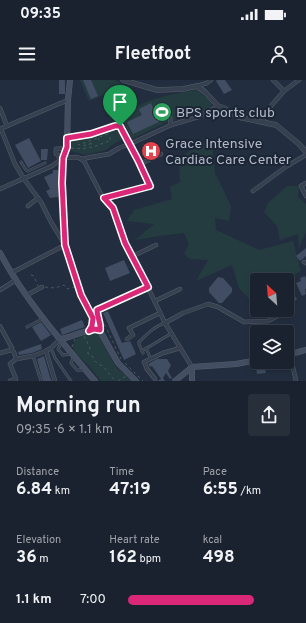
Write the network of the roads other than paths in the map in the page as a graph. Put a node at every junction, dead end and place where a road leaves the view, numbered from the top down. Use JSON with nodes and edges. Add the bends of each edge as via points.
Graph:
{"nodes":[{"id":1,"x":70,"y":80,"type":"edge"},
{"id":2,"x":123,"y":80,"type":"edge"},
{"id":3,"x":205,"y":80,"type":"edge"},
{"id":4,"x":212,"y":80,"type":"edge"},
{"id":5,"x":274,"y":80,"type":"edge"},
{"id":6,"x":299,"y":80,"type":"edge"},
{"id":7,"x":140,"y":83,"type":"edge"},
{"id":8,"x":197,"y":86,"type":"junction"},
{"id":9,"x":284,"y":91,"type":"junction"},
{"id":10,"x":68,"y":100,"type":"junction"},
{"id":11,"x":218,"y":106,"type":"junction"},
{"id":12,"x":0,"y":108,"type":"edge"},
{"id":13,"x":170,"y":118,"type":"dead end"},
{"id":14,"x":262,"y":122,"type":"junction"},
{"id":15,"x":171,"y":125,"type":"junction"},
{"id":16,"x":7,"y":126,"type":"junction"},
{"id":17,"x":1,"y":129,"type":"edge"},
{"id":18,"x":67,"y":138,"type":"junction"},
{"id":19,"x":130,"y":144,"type":"junction"},
{"id":20,"x":69,"y":148,"type":"junction"},
{"id":21,"x":162,"y":154,"type":"dead end"},
{"id":22,"x":306,"y":154,"type":"edge"},
{"id":23,"x":61,"y":159,"type":"junction"},
{"id":24,"x":81,"y":159,"type":"junction"},
{"id":25,"x":22,"y":162,"type":"dead end"},
{"id":26,"x":45,"y":163,"type":"dead end"},
{"id":27,"x":42,"y":164,"type":"junction"},
{"id":28,"x":140,"y":164,"type":"junction"},
{"id":29,"x":35,"y":168,"type":"junction"},
{"id":30,"x":45,"y":169,"type":"junction"},
{"id":31,"x":30,"y":170,"type":"junction"},
{"id":32,"x":37,"y":172,"type":"junction"},
{"id":33,"x":32,"y":175,"type":"junction"},
{"id":34,"x":24,"y":179,"type":"junction"},
{"id":35,"x":306,"y":183,"type":"edge"},
{"id":36,"x":0,"y":190,"type":"edge"},
{"id":37,"x":253,"y":191,"type":"dead end"},
{"id":38,"x":306,"y":196,"type":"edge"},
{"id":39,"x":38,"y":198,"type":"junction"},
{"id":40,"x":104,"y":198,"type":"junction"},
{"id":41,"x":28,"y":206,"type":"dead end"},
{"id":42,"x":65,"y":245,"type":"junction"},
{"id":43,"x":156,"y":245,"type":"dead end"},
{"id":44,"x":0,"y":253,"type":"edge"},
{"id":45,"x":132,"y":256,"type":"junction"},
{"id":46,"x":11,"y":273,"type":"junction"},
{"id":47,"x":16,"y":280,"type":"junction"},
{"id":48,"x":148,"y":287,"type":"junction"},
{"id":49,"x":40,"y":288,"type":"road end"},
{"id":50,"x":180,"y":289,"type":"dead end"},
{"id":51,"x":0,"y":290,"type":"edge"},
{"id":52,"x":27,"y":295,"type":"junction"},
{"id":53,"x":155,"y":301,"type":"junction"},
{"id":54,"x":160,"y":313,"type":"junction"},
{"id":55,"x":276,"y":317,"type":"edge"},
{"id":56,"x":44,"y":318,"type":"junction"},
{"id":57,"x":93,"y":318,"type":"junction"},
{"id":58,"x":165,"y":323,"type":"junction"},
{"id":59,"x":0,"y":326,"type":"edge"},
{"id":60,"x":27,"y":327,"type":"dead end"},
{"id":61,"x":100,"y":330,"type":"junction"},
{"id":62,"x":89,"y":331,"type":"junction"},
{"id":63,"x":172,"y":333,"type":"junction"},
{"id":64,"x":78,"y":335,"type":"junction"},
{"id":65,"x":127,"y":338,"type":"dead end"},
{"id":66,"x":61,"y":341,"type":"junction"},
{"id":67,"x":51,"y":348,"type":"junction"},
{"id":68,"x":146,"y":348,"type":"junction"},
{"id":69,"x":180,"y":348,"type":"junction"},
{"id":70,"x":11,"y":350,"type":"junction"},
{"id":71,"x":306,"y":350,"type":"edge"},
{"id":72,"x":46,"y":351,"type":"junction"},
{"id":73,"x":72,"y":352,"type":"junction"},
{"id":74,"x":0,"y":353,"type":"edge"},
{"id":75,"x":294,"y":353,"type":"edge"},
{"id":76,"x":33,"y":356,"type":"junction"},
{"id":77,"x":150,"y":357,"type":"dead end"},
{"id":78,"x":16,"y":360,"type":"junction"},
{"id":79,"x":250,"y":361,"type":"edge"},
{"id":80,"x":192,"y":367,"type":"junction"},
{"id":81,"x":293,"y":369,"type":"edge"},
{"id":82,"x":155,"y":379,"type":"dead end"},
{"id":83,"x":42,"y":380,"type":"edge"},
{"id":84,"x":93,"y":380,"type":"edge"},
{"id":85,"x":10,"y":381,"type":"edge"},
{"id":86,"x":55,"y":381,"type":"edge"},
{"id":87,"x":71,"y":381,"type":"edge"},
{"id":88,"x":136,"y":381,"type":"edge"},
{"id":89,"x":175,"y":381,"type":"edge"},
{"id":90,"x":192,"y":381,"type":"edge"},
{"id":91,"x":296,"y":381,"type":"edge"}],
"edges":[{"from":1,"to":10,"type":"main road"},
{"from":2,"to":7,"type":"street"},
{"from":3,"to":8,"type":"street"},
{"from":4,"to":8,"type":"street"},
{"from":5,"to":9,"type":"street"},
{"from":6,"to":9,"type":"street"},
{"from":7,"to":8,"type":"street","via":[[157,90]]},
{"from":8,"to":11,"type":"street"},
{"from":9,"to":14,"type":"street"},
{"from":10,"to":16,"type":"street"},
{"from":10,"to":18,"type":"main road"},
{"from":11,"to":14,"type":"street","via":[[238,117]]},
{"from":11,"to":15,"type":"street","via":[[198,117]]},
{"from":12,"to":16,"type":"street"},
{"from":13,"to":15,"type":"street"},
{"from":14,"to":22,"type":"street","via":[[276,126],[299,144]]},
{"from":15,"to":19,"type":"street"},
{"from":16,"to":17,"type":"street"},
{"from":17,"to":34,"type":"street"},
{"from":18,"to":19,"type":"street","via":[[120,126]]},
{"from":18,"to":20,"type":"main road"},
{"from":19,"to":24,"type":"street","via":[[110,154]]},
{"from":19,"to":28,"type":"street"},
{"from":20,"to":23,"type":"main road"},
{"from":20,"to":23,"type":"street","via":[[56,149],[56,154]]},
{"from":21,"to":28,"type":"street"},
{"from":22,"to":37,"type":"street"},
{"from":23,"to":24,"type":"street"},
{"from":23,"to":30,"type":"street"},
{"from":23,"to":42,"type":"main road"},
{"from":24,"to":40,"type":"street"},
{"from":25,"to":31,"type":"lane","via":[[26,170]]},
{"from":26,"to":27,"type":"lane"},
{"from":27,"to":29,"type":"lane"},
{"from":27,"to":30,"type":"lane"},
{"from":28,"to":40,"type":"street","via":[[150,186]]},
{"from":29,"to":31,"type":"lane"},
{"from":29,"to":32,"type":"lane"},
{"from":30,"to":32,"type":"street"},
{"from":31,"to":33,"type":"lane"},
{"from":32,"to":33,"type":"street"},
{"from":33,"to":34,"type":"street"},
{"from":34,"to":36,"type":"street"},
{"from":34,"to":39,"type":"street"},
{"from":35,"to":38,"type":"street","via":[[302,186]]},
{"from":39,"to":41,"type":"street"},
{"from":39,"to":42,"type":"street"},
{"from":40,"to":45,"type":"street","via":[[113,208]]},
{"from":42,"to":46,"type":"street"},
{"from":42,"to":57,"type":"main road","via":[[81,295]]},
{"from":43,"to":45,"type":"street"},
{"from":44,"to":46,"type":"main road"},
{"from":45,"to":48,"type":"street"},
{"from":46,"to":47,"type":"main road"},
{"from":47,"to":51,"type":"street"},
{"from":47,"to":52,"type":"main road"},
{"from":48,"to":53,"type":"street"},
{"from":48,"to":61,"type":"street","via":[[97,310]]},
{"from":49,"to":52,"type":"street"},
{"from":50,"to":53,"type":"street"},
{"from":52,"to":56,"type":"main road"},
{"from":53,"to":54,"type":"street"},
{"from":54,"to":58,"type":"street"},
{"from":54,"to":65,"type":"street","via":[[129,328],[133,335]]},
{"from":55,"to":58,"type":"street","via":[[268,321],[244,322],[208,304]]},
{"from":56,"to":60,"type":"lane"},
{"from":56,"to":66,"type":"main road"},
{"from":57,"to":61,"type":"main road"},
{"from":57,"to":62,"type":"main road"},
{"from":58,"to":63,"type":"street"},
{"from":58,"to":68,"type":"lane","via":[[140,341],[142,352]]},
{"from":59,"to":70,"type":"street"},
{"from":61,"to":62,"type":"main road"},
{"from":61,"to":88,"type":"main road","via":[[118,363]]},
{"from":62,"to":64,"type":"main road"},
{"from":63,"to":68,"type":"lane"},
{"from":63,"to":69,"type":"street"},
{"from":64,"to":66,"type":"main road"},
{"from":64,"to":73,"type":"main road","via":[[69,345]]},
{"from":66,"to":67,"type":"street"},
{"from":66,"to":73,"type":"main road"},
{"from":66,"to":73,"type":"lane","via":[[58,349],[63,355]]},
{"from":67,"to":72,"type":"street"},
{"from":67,"to":87,"type":"lane"},
{"from":68,"to":77,"type":"lane"},
{"from":69,"to":80,"type":"street"},
{"from":69,"to":82,"type":"street","via":[[144,362]]},
{"from":70,"to":74,"type":"street"},
{"from":70,"to":78,"type":"street"},
{"from":71,"to":75,"type":"main road"},
{"from":72,"to":76,"type":"street"},
{"from":72,"to":86,"type":"street"},
{"from":73,"to":84,"type":"main road"},
{"from":76,"to":78,"type":"street"},
{"from":76,"to":83,"type":"lane"},
{"from":78,"to":85,"type":"street","via":[[10,364],[16,379]]},
{"from":79,"to":80,"type":"main road"},
{"from":80,"to":89,"type":"main road"},
{"from":80,"to":90,"type":"main road"},
{"from":81,"to":91,"type":"street"}]}
